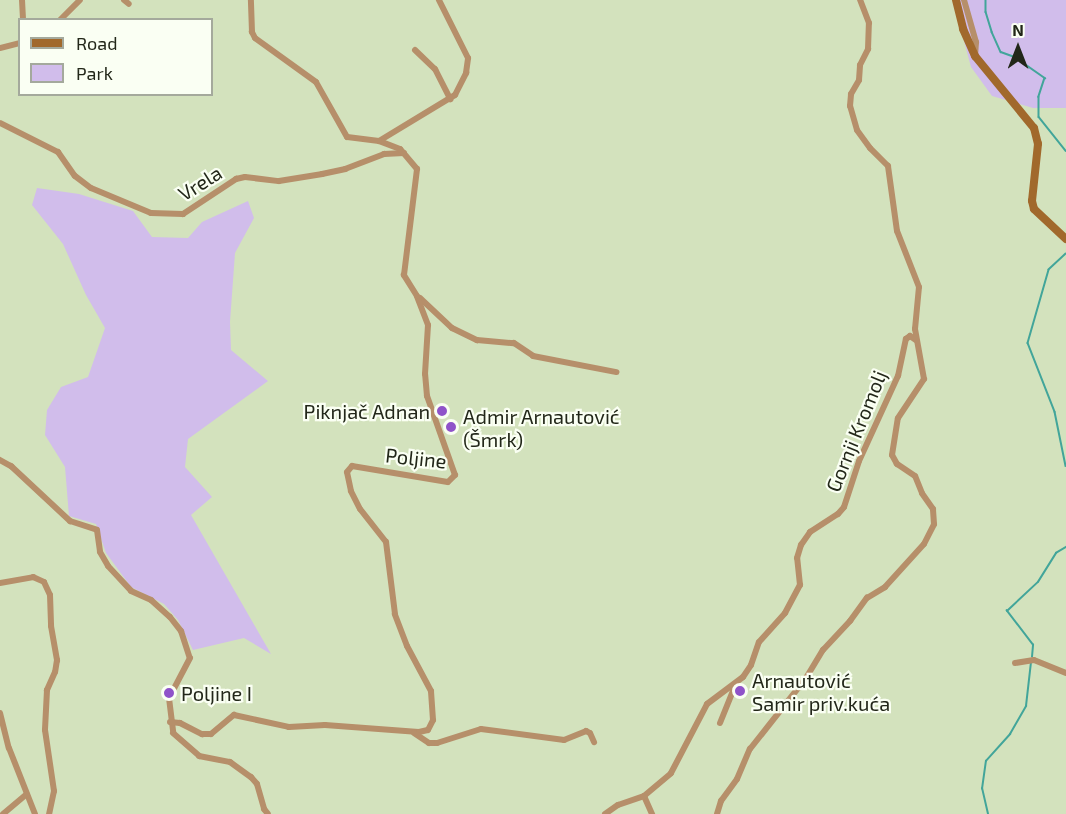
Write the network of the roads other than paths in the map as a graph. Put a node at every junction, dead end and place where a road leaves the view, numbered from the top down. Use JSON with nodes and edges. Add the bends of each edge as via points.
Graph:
{"nodes":[{"id":1,"x":22,"y":0,"type":"edge"},
{"id":2,"x":80,"y":0,"type":"edge"},
{"id":3,"x":251,"y":0,"type":"edge"},
{"id":4,"x":439,"y":0,"type":"edge"},
{"id":5,"x":860,"y":0,"type":"edge"},
{"id":6,"x":956,"y":0,"type":"edge"},
{"id":7,"x":964,"y":0,"type":"edge"},
{"id":8,"x":23,"y":18,"type":"edge"},
{"id":9,"x":62,"y":18,"type":"edge"},
{"id":10,"x":18,"y":44,"type":"edge"},
{"id":11,"x":0,"y":48,"type":"edge"},
{"id":12,"x":415,"y":50,"type":"dead end"},
{"id":13,"x":975,"y":56,"type":"junction"},
{"id":14,"x":450,"y":99,"type":"junction"},
{"id":15,"x":0,"y":123,"type":"edge"},
{"id":16,"x":379,"y":141,"type":"junction"},
{"id":17,"x":405,"y":153,"type":"junction"},
{"id":18,"x":1066,"y":238,"type":"edge"},
{"id":19,"x":417,"y":296,"type":"junction"},
{"id":20,"x":916,"y":340,"type":"junction"},
{"id":21,"x":616,"y":372,"type":"dead end"},
{"id":22,"x":0,"y":460,"type":"edge"},
{"id":23,"x":0,"y":583,"type":"edge"},
{"id":24,"x":1015,"y":663,"type":"dead end"},
{"id":25,"x":1066,"y":673,"type":"edge"},
{"id":26,"x":736,"y":682,"type":"junction"},
{"id":27,"x":0,"y":713,"type":"edge"},
{"id":28,"x":170,"y":722,"type":"junction"},
{"id":29,"x":720,"y":723,"type":"dead end"},
{"id":30,"x":414,"y":732,"type":"junction"},
{"id":31,"x":594,"y":742,"type":"dead end"},
{"id":32,"x":27,"y":794,"type":"junction"},
{"id":33,"x":644,"y":796,"type":"junction"},
{"id":34,"x":3,"y":814,"type":"edge"},
{"id":35,"x":35,"y":814,"type":"edge"},
{"id":36,"x":49,"y":814,"type":"edge"},
{"id":37,"x":268,"y":814,"type":"edge"},
{"id":38,"x":605,"y":814,"type":"edge"},
{"id":39,"x":652,"y":814,"type":"edge"},
{"id":40,"x":717,"y":814,"type":"edge"}],
"edges":[{"from":1,"to":8,"type":"street"},
{"from":2,"to":9,"type":"street"},
{"from":3,"to":16,"type":"street","via":[[255,38],[316,82],[347,136]]},
{"from":4,"to":14,"type":"street","via":[[468,57],[466,73]]},
{"from":5,"to":20,"type":"street","via":[[869,23],[868,49],[850,106],[857,130],[888,166],[897,231],[919,287]]},
{"from":6,"to":13,"type":"street"},
{"from":7,"to":13,"type":"street","via":[[976,42]]},
{"from":10,"to":11,"type":"street"},
{"from":12,"to":14,"type":"street","via":[[435,69]]},
{"from":13,"to":18,"type":"street","via":[[1034,128],[1038,144],[1032,201],[1037,213]]},
{"from":14,"to":16,"type":"street"},
{"from":15,"to":17,"type":"street","name":"Vrela","via":[[58,153],[75,176],[91,188],[151,213],[183,214],[236,179],[279,181],[345,169],[384,154]]},
{"from":16,"to":17,"type":"street"},
{"from":17,"to":19,"type":"street","name":"Poljine","via":[[418,176],[403,267]]},
{"from":19,"to":21,"type":"street","via":[[452,328],[477,340],[514,344],[533,356]]},
{"from":19,"to":30,"type":"street","name":"Poljine","via":[[428,325],[427,396],[455,475],[448,482],[352,466],[346,472],[360,509],[386,542],[395,614],[431,691],[433,720],[428,730]]},
{"from":20,"to":26,"type":"street","name":"Gornji Kromolj","via":[[910,336],[906,339],[898,376],[859,461],[844,507],[806,537],[797,552],[801,580],[793,600],[759,642],[751,665]]},
{"from":20,"to":40,"type":"street","via":[[924,379],[898,418],[892,455],[897,464],[915,476],[933,509],[934,524],[924,544],[885,587],[867,598],[823,650],[750,749]]},
{"from":22,"to":28,"type":"street","via":[[70,521],[97,530],[100,552],[108,566],[131,591],[157,605],[181,631],[190,658],[172,689],[168,705]]},
{"from":23,"to":36,"type":"street","via":[[33,577],[44,582],[50,595],[57,660],[47,690],[45,730],[54,791]]},
{"from":24,"to":25,"type":"street","via":[[1031,660]]},
{"from":26,"to":29,"type":"street"},
{"from":26,"to":33,"type":"street","name":"Gornji Kromolj","via":[[707,704],[671,773]]},
{"from":27,"to":32,"type":"street"},
{"from":28,"to":30,"type":"street","via":[[202,734],[211,734],[234,715],[289,727],[325,725]]},
{"from":28,"to":37,"type":"street","via":[[173,733],[199,756],[230,762],[251,777]]},
{"from":30,"to":31,"type":"street","via":[[429,743],[437,743],[481,729],[564,740],[586,731]]},
{"from":32,"to":34,"type":"street"},
{"from":32,"to":35,"type":"street"},
{"from":33,"to":38,"type":"street","name":"Gornji Kromolj"},
{"from":33,"to":39,"type":"street"}]}
